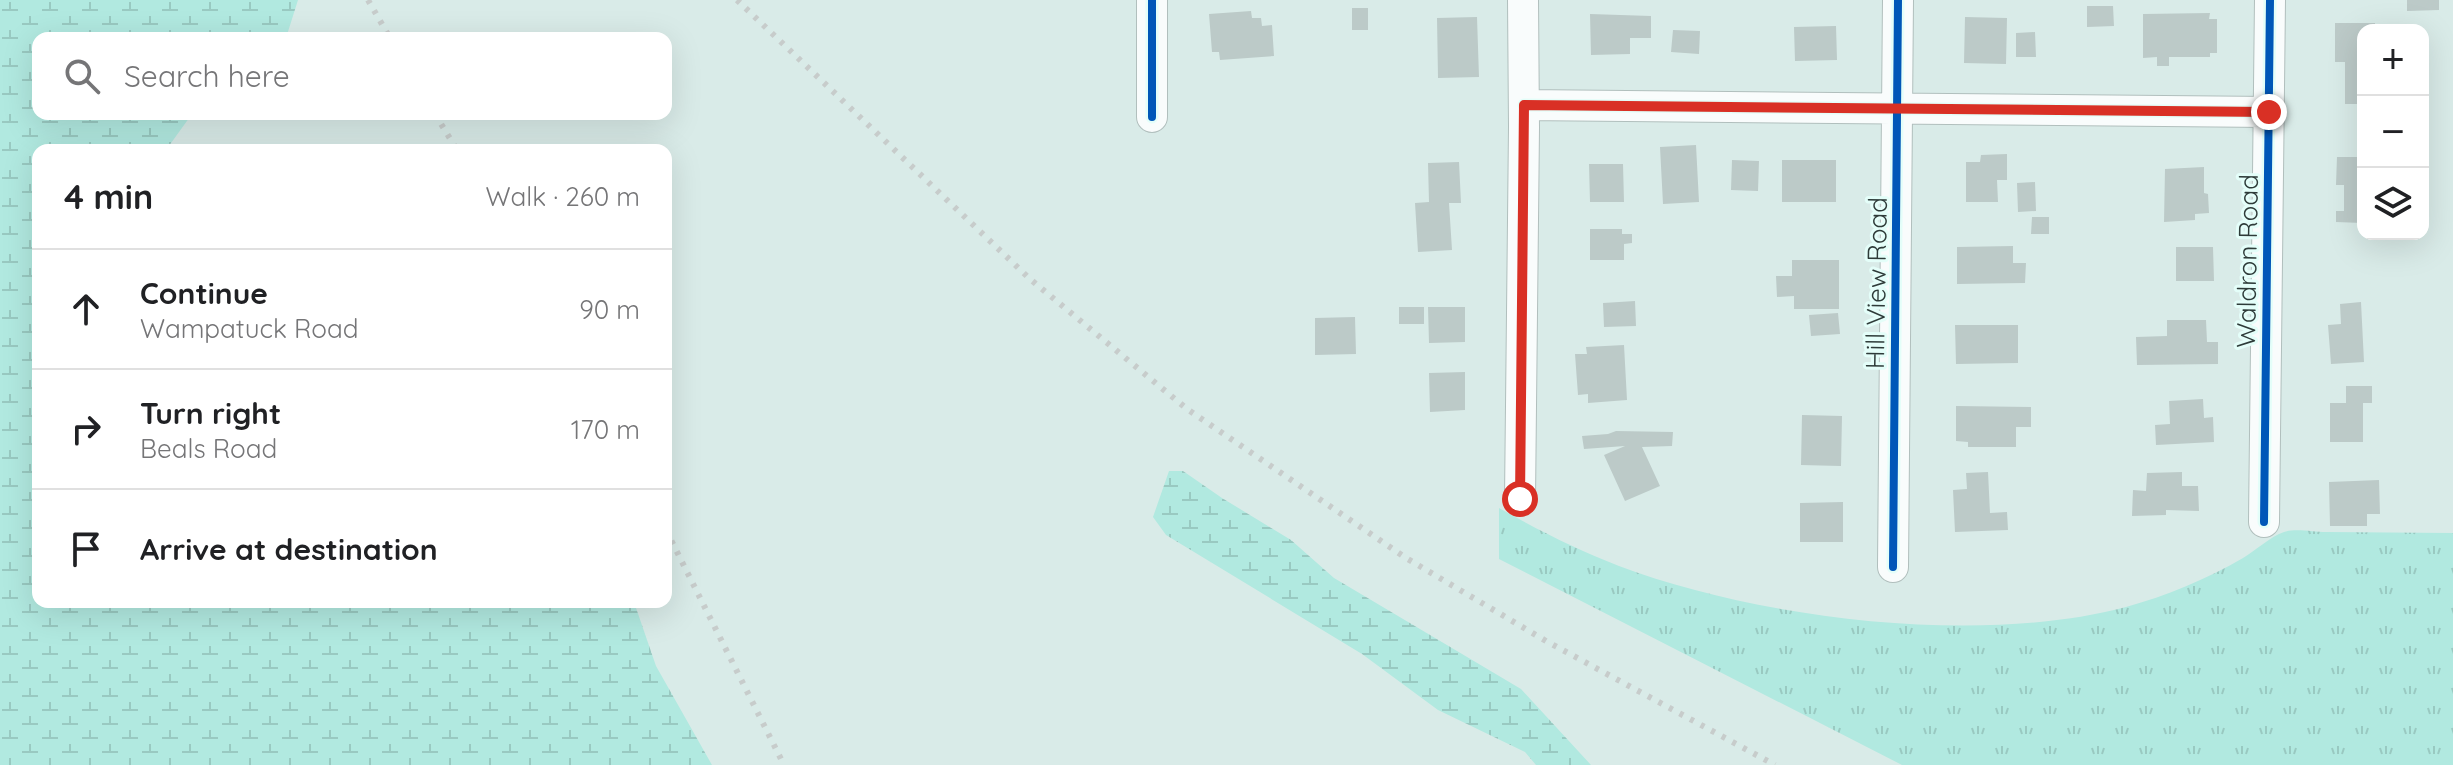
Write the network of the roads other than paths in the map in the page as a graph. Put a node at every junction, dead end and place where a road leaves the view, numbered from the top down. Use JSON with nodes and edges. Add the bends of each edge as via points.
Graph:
{"nodes":[{"id":1,"x":1152,"y":0,"type":"edge"},
{"id":2,"x":1523,"y":0,"type":"edge"},
{"id":3,"x":1898,"y":0,"type":"edge"},
{"id":4,"x":2270,"y":0,"type":"edge"},
{"id":5,"x":1524,"y":105,"type":"junction"},
{"id":6,"x":1898,"y":109,"type":"junction"},
{"id":7,"x":2269,"y":112,"type":"junction"},
{"id":8,"x":1152,"y":117,"type":"dead end"},
{"id":9,"x":1520,"y":499,"type":"dead end"},
{"id":10,"x":2264,"y":522,"type":"dead end"},
{"id":11,"x":1893,"y":567,"type":"dead end"}],
"edges":[{"from":1,"to":8,"type":"street"},
{"from":2,"to":5,"type":"street"},
{"from":3,"to":6,"type":"street","name":"Hill View Road"},
{"from":4,"to":7,"type":"street","name":"Waldron Road"},
{"from":5,"to":6,"type":"street"},
{"from":5,"to":9,"type":"street"},
{"from":6,"to":7,"type":"street"},
{"from":6,"to":11,"type":"street","name":"Hill View Road"},
{"from":7,"to":10,"type":"street","name":"Waldron Road"}]}
